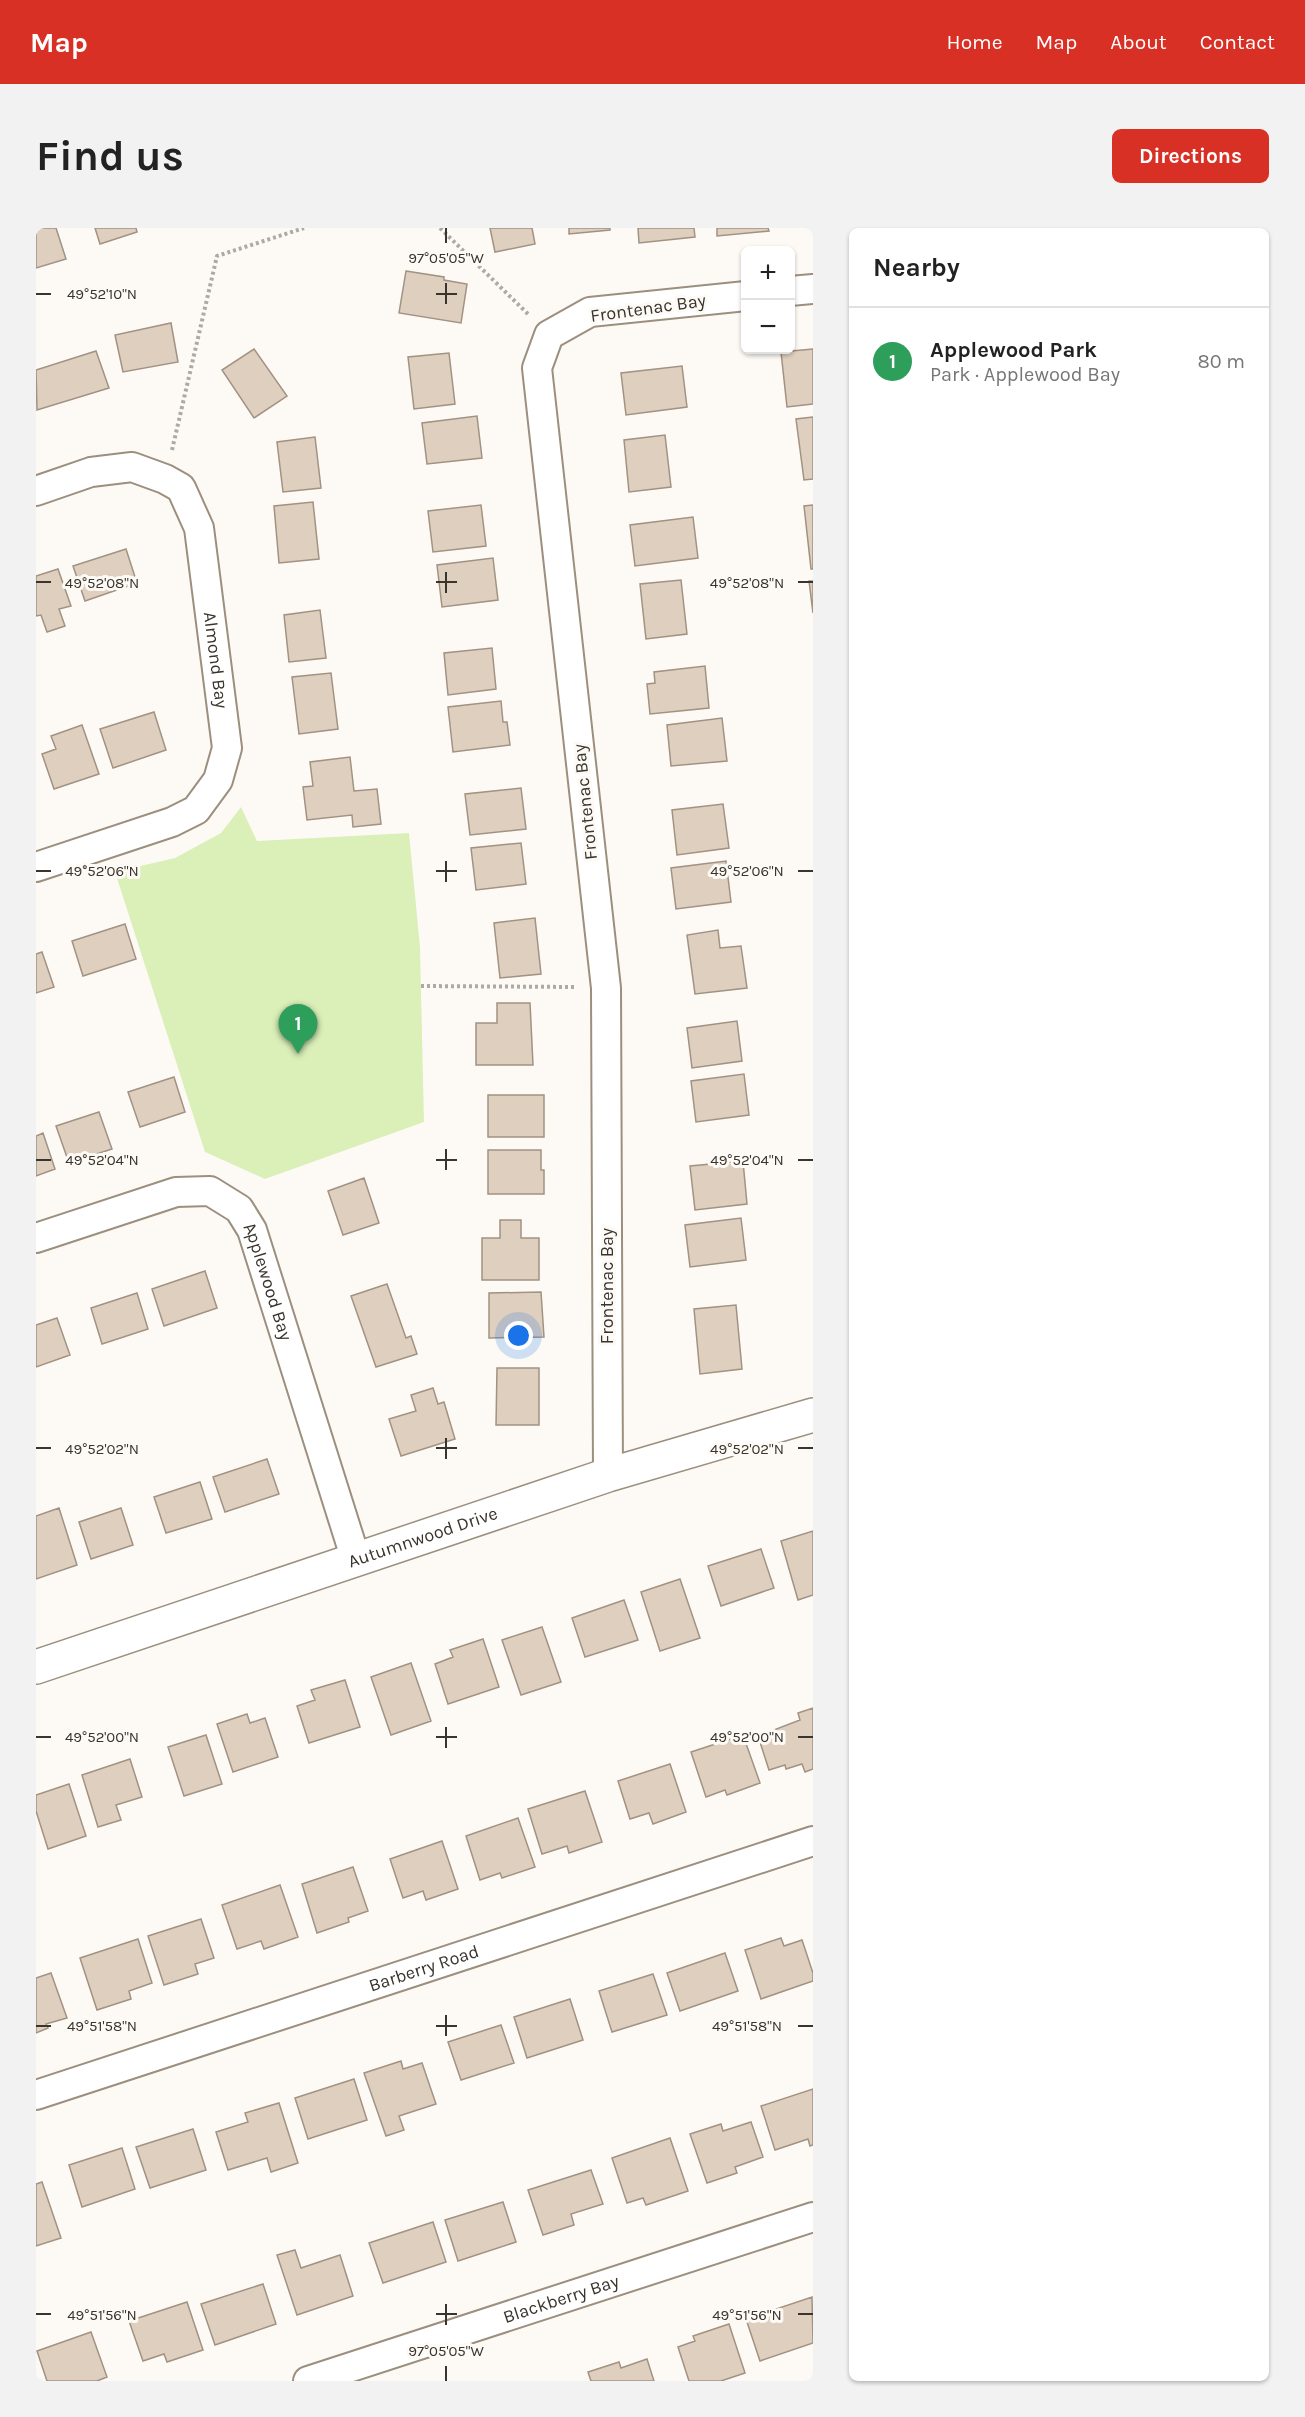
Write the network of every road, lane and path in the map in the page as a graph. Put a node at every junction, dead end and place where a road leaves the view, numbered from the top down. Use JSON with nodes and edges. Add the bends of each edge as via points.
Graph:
{"nodes":[{"id":1,"x":304,"y":228,"type":"edge"},
{"id":2,"x":440,"y":228,"type":"edge"},
{"id":3,"x":813,"y":289,"type":"edge"},
{"id":4,"x":795,"y":291,"type":"edge"},
{"id":5,"x":741,"y":297,"type":"edge"},
{"id":6,"x":549,"y":334,"type":"junction"},
{"id":7,"x":165,"y":479,"type":"junction"},
{"id":8,"x":36,"y":490,"type":"edge"},
{"id":9,"x":36,"y":867,"type":"edge"},
{"id":10,"x":421,"y":986,"type":"dead end"},
{"id":11,"x":606,"y":988,"type":"junction"},
{"id":12,"x":36,"y":1238,"type":"edge"},
{"id":13,"x":813,"y":1415,"type":"edge"},
{"id":14,"x":608,"y":1476,"type":"junction"},
{"id":15,"x":356,"y":1560,"type":"junction"},
{"id":16,"x":36,"y":1667,"type":"edge"},
{"id":17,"x":813,"y":1841,"type":"edge"},
{"id":18,"x":36,"y":2095,"type":"edge"},
{"id":19,"x":813,"y":2217,"type":"edge"},
{"id":20,"x":308,"y":2381,"type":"edge"}],
"edges":[{"from":1,"to":7,"type":"path","via":[[217,256]]},
{"from":2,"to":6,"type":"path"},
{"from":3,"to":4,"type":"street"},
{"from":5,"to":6,"type":"street","name":"Frontenac Bay","via":[[590,312]]},
{"from":6,"to":11,"type":"street","name":"Frontenac Bay","via":[[537,368]]},
{"from":7,"to":8,"type":"street","name":"Almond Bay","via":[[132,467],[91,472]]},
{"from":7,"to":9,"type":"street","name":"Almond Bay","via":[[181,488],[199,528],[227,748],[218,780],[196,810],[180,818]]},
{"from":10,"to":11,"type":"path"},
{"from":11,"to":14,"type":"street","name":"Frontenac Bay"},
{"from":12,"to":15,"type":"street","name":"Applewood Bay","via":[[176,1192],[210,1191],[239,1209],[252,1230]]},
{"from":13,"to":14,"type":"street","name":"Autumnwood Drive"},
{"from":14,"to":15,"type":"street","name":"Autumnwood Drive"},
{"from":15,"to":16,"type":"street","name":"Autumnwood Drive"},
{"from":17,"to":18,"type":"street","name":"Barberry Road"},
{"from":19,"to":20,"type":"street","name":"Blackberry Bay"}]}
